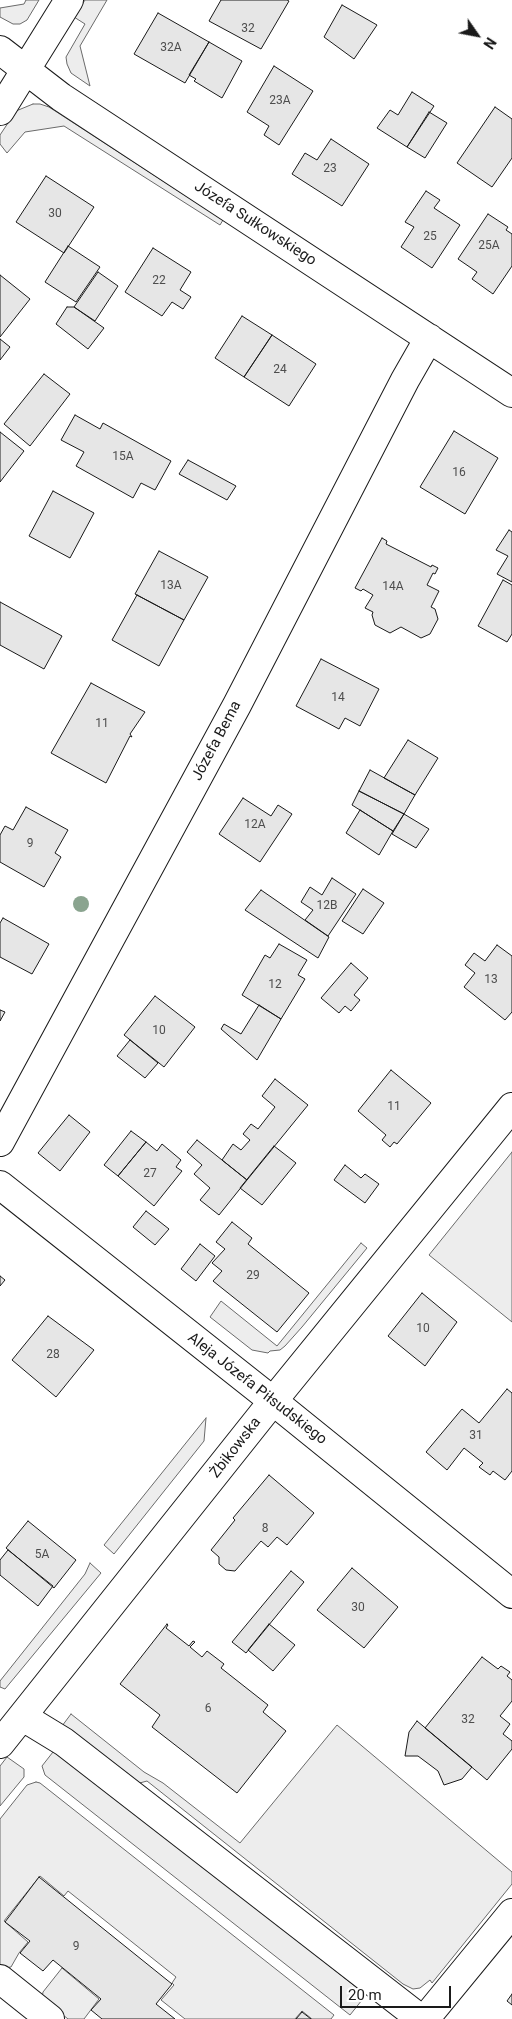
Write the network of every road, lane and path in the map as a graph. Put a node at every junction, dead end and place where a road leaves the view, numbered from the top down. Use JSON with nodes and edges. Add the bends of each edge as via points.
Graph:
{"nodes":[{"id":1,"x":70,"y":0,"type":"edge"},
{"id":2,"x":0,"y":50,"type":"edge"},
{"id":3,"x":27,"y":70,"type":"junction"},
{"id":4,"x":0,"y":110,"type":"edge"},
{"id":5,"x":429,"y":338,"type":"junction"},
{"id":6,"x":512,"y":393,"type":"edge"},
{"id":7,"x":512,"y":1107,"type":"edge"},
{"id":8,"x":0,"y":1142,"type":"edge"},
{"id":9,"x":0,"y":1185,"type":"edge"},
{"id":10,"x":273,"y":1401,"type":"junction"},
{"id":11,"x":512,"y":1594,"type":"edge"},
{"id":12,"x":23,"y":1717,"type":"junction"},
{"id":13,"x":0,"y":1744,"type":"edge"},
{"id":14,"x":512,"y":1913,"type":"edge"},
{"id":15,"x":0,"y":1979,"type":"edge"},
{"id":16,"x":50,"y":2019,"type":"edge"},
{"id":17,"x":421,"y":2019,"type":"edge"},
{"id":18,"x":425,"y":2019,"type":"edge"}],
"edges":[{"from":1,"to":3,"type":"street"},
{"from":2,"to":3,"type":"street","name":"Józefa Sułkowskiego"},
{"from":3,"to":4,"type":"street"},
{"from":3,"to":5,"type":"street","name":"Józefa Sułkowskiego","via":[[61,97]]},
{"from":5,"to":6,"type":"street","name":"Józefa Sułkowskiego"},
{"from":5,"to":8,"type":"street","name":"Józefa Bema","via":[[404,380],[237,705]]},
{"from":7,"to":10,"type":"street","name":"Żbikowska"},
{"from":9,"to":10,"type":"street","name":"Aleja Józefa Piłsudskiego"},
{"from":10,"to":11,"type":"street","name":"Aleja Józefa Piłsudskiego"},
{"from":10,"to":12,"type":"street","name":"Żbikowska"},
{"from":12,"to":13,"type":"street","name":"Żbikowska"},
{"from":12,"to":17,"type":"street","via":[[64,1742]]},
{"from":14,"to":18,"type":"street"},
{"from":15,"to":16,"type":"street"}]}
